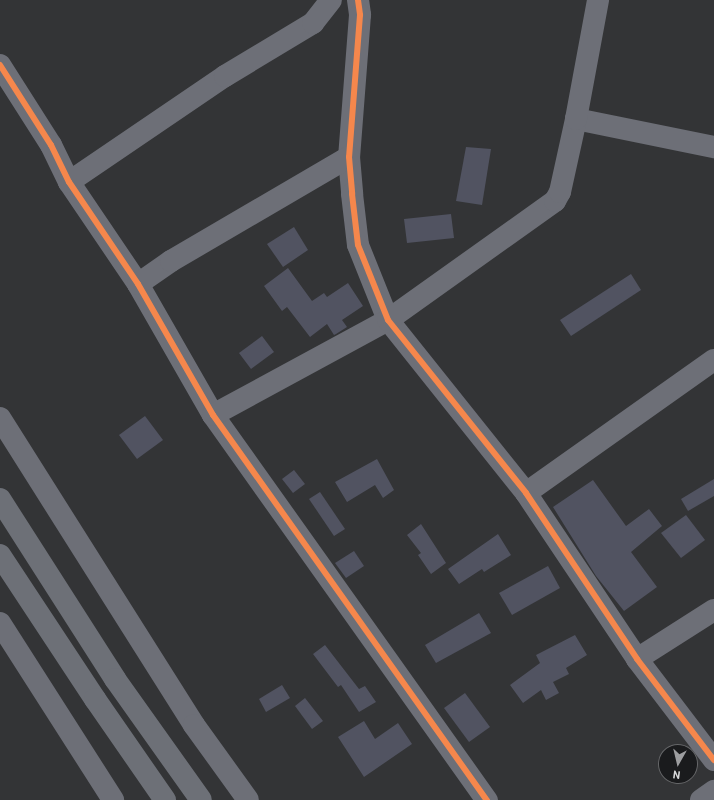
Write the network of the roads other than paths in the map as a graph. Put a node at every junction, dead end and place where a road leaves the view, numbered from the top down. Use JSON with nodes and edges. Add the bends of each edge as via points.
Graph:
{"nodes":[{"id":1,"x":331,"y":0,"type":"edge"},
{"id":2,"x":358,"y":0,"type":"edge"},
{"id":3,"x":598,"y":0,"type":"edge"},
{"id":4,"x":0,"y":65,"type":"edge"},
{"id":5,"x":576,"y":119,"type":"junction"},
{"id":6,"x":714,"y":147,"type":"edge"},
{"id":7,"x":349,"y":157,"type":"junction"},
{"id":8,"x":69,"y":182,"type":"junction"},
{"id":9,"x":138,"y":284,"type":"junction"},
{"id":10,"x":388,"y":320,"type":"junction"},
{"id":11,"x":714,"y":360,"type":"edge"},
{"id":12,"x":213,"y":415,"type":"junction"},
{"id":13,"x":0,"y":418,"type":"edge"},
{"id":14,"x":526,"y":493,"type":"junction"},
{"id":15,"x":0,"y":499,"type":"edge"},
{"id":16,"x":0,"y":555,"type":"edge"},
{"id":17,"x":714,"y":610,"type":"edge"},
{"id":18,"x":0,"y":623,"type":"edge"},
{"id":19,"x":637,"y":659,"type":"junction"},
{"id":20,"x":714,"y":760,"type":"edge"},
{"id":21,"x":714,"y":791,"type":"edge"},
{"id":22,"x":113,"y":800,"type":"edge"},
{"id":23,"x":165,"y":800,"type":"edge"},
{"id":24,"x":201,"y":800,"type":"edge"},
{"id":25,"x":248,"y":800,"type":"edge"},
{"id":26,"x":487,"y":800,"type":"edge"},
{"id":27,"x":701,"y":800,"type":"edge"}],
"edges":[{"from":1,"to":8,"type":"street","via":[[313,23],[226,76]]},
{"from":2,"to":7,"type":"street","via":[[360,15]]},
{"from":3,"to":5,"type":"street"},
{"from":4,"to":8,"type":"street","via":[[51,145]]},
{"from":5,"to":6,"type":"street"},
{"from":5,"to":10,"type":"street","via":[[560,192],[555,201]]},
{"from":7,"to":9,"type":"street","via":[[171,261]]},
{"from":7,"to":10,"type":"street","via":[[358,245]]},
{"from":8,"to":9,"type":"street"},
{"from":9,"to":12,"type":"street"},
{"from":10,"to":12,"type":"street"},
{"from":10,"to":14,"type":"street"},
{"from":11,"to":14,"type":"street"},
{"from":12,"to":26,"type":"street"},
{"from":13,"to":25,"type":"street","via":[[194,725]]},
{"from":14,"to":19,"type":"street"},
{"from":15,"to":24,"type":"main road","via":[[115,679]]},
{"from":16,"to":23,"type":"main road"},
{"from":17,"to":19,"type":"street"},
{"from":18,"to":22,"type":"street"},
{"from":19,"to":20,"type":"street"},
{"from":21,"to":27,"type":"street"}]}
